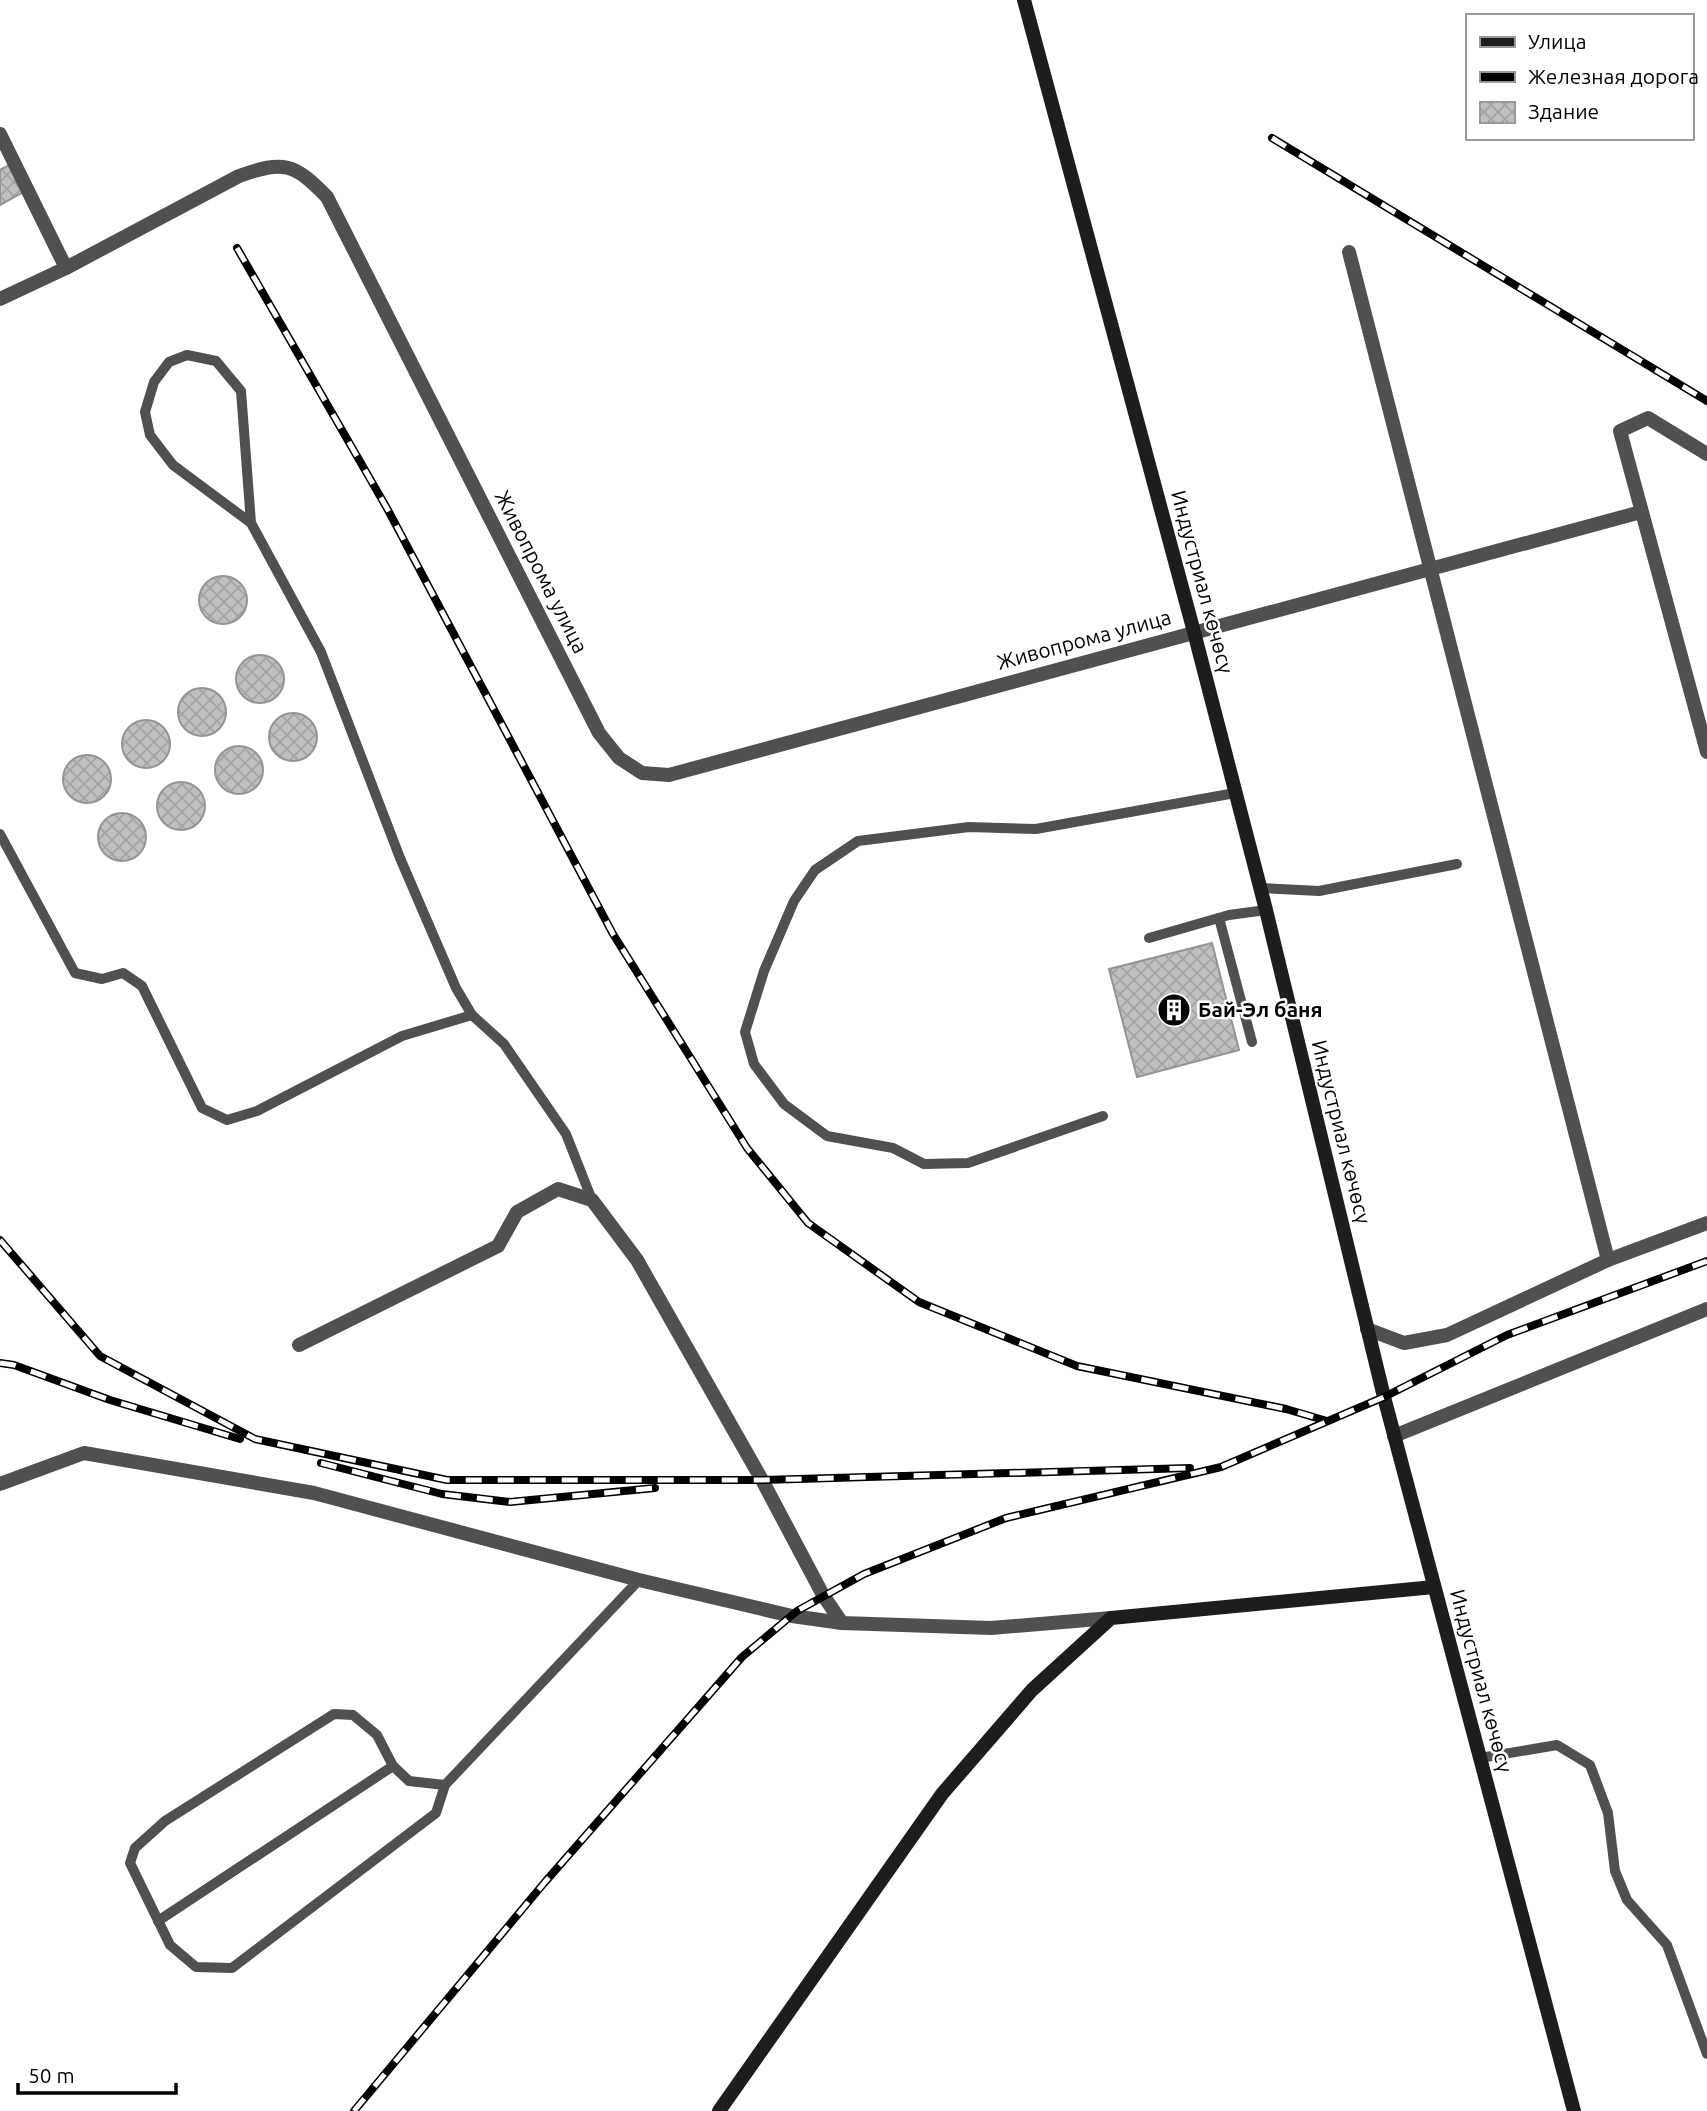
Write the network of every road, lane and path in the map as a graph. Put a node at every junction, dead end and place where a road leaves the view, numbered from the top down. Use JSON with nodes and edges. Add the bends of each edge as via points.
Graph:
{"nodes":[{"id":1,"x":1024,"y":0,"type":"edge"},
{"id":2,"x":0,"y":134,"type":"edge"},
{"id":3,"x":1349,"y":252,"type":"dead end"},
{"id":4,"x":66,"y":268,"type":"junction"},
{"id":5,"x":0,"y":299,"type":"edge"},
{"id":6,"x":1707,"y":454,"type":"edge"},
{"id":7,"x":1641,"y":512,"type":"junction"},
{"id":8,"x":251,"y":523,"type":"junction"},
{"id":9,"x":1430,"y":567,"type":"junction"},
{"id":10,"x":1194,"y":632,"type":"junction"},
{"id":11,"x":1707,"y":752,"type":"edge"},
{"id":12,"x":1235,"y":793,"type":"junction"},
{"id":13,"x":0,"y":834,"type":"edge"},
{"id":14,"x":1457,"y":864,"type":"dead end"},
{"id":15,"x":1260,"y":888,"type":"junction"},
{"id":16,"x":1265,"y":910,"type":"junction"},
{"id":17,"x":1219,"y":918,"type":"junction"},
{"id":18,"x":1149,"y":938,"type":"dead end"},
{"id":19,"x":472,"y":1015,"type":"junction"},
{"id":20,"x":1251,"y":1042,"type":"dead end"},
{"id":21,"x":1103,"y":1116,"type":"dead end"},
{"id":22,"x":593,"y":1200,"type":"junction"},
{"id":23,"x":1707,"y":1223,"type":"edge"},
{"id":24,"x":1608,"y":1260,"type":"junction"},
{"id":25,"x":1707,"y":1309,"type":"edge"},
{"id":26,"x":1367,"y":1329,"type":"junction"},
{"id":27,"x":299,"y":1345,"type":"dead end"},
{"id":28,"x":1394,"y":1436,"type":"junction"},
{"id":29,"x":0,"y":1484,"type":"edge"},
{"id":30,"x":639,"y":1580,"type":"junction"},
{"id":31,"x":1434,"y":1587,"type":"junction"},
{"id":32,"x":1111,"y":1618,"type":"junction"},
{"id":33,"x":842,"y":1623,"type":"junction"},
{"id":34,"x":1480,"y":1758,"type":"junction"},
{"id":35,"x":393,"y":1766,"type":"junction"},
{"id":36,"x":445,"y":1785,"type":"junction"},
{"id":37,"x":158,"y":1921,"type":"junction"},
{"id":38,"x":1707,"y":2054,"type":"edge"},
{"id":39,"x":719,"y":2111,"type":"edge"},
{"id":40,"x":1574,"y":2111,"type":"edge"}],
"edges":[{"from":1,"to":10,"type":"main road","name":"Индустриал көчөсү"},
{"from":2,"to":4,"type":"street"},
{"from":3,"to":9,"type":"street"},
{"from":4,"to":5,"type":"street","name":"Живопрома улица"},
{"from":4,"to":10,"type":"street","name":"Живопрома улица","via":[[239,176],[264,167],[287,167],[307,176],[327,197],[599,733],[619,758],[642,773],[669,775]]},
{"from":6,"to":7,"type":"street","via":[[1648,418],[1620,431]]},
{"from":7,"to":9,"type":"street","name":"Живопрома улица"},
{"from":7,"to":11,"type":"street"},
{"from":8,"to":8,"type":"lane","via":[[241,391],[216,361],[187,355],[169,362],[154,382],[145,412],[150,435],[173,465]]},
{"from":8,"to":19,"type":"lane","via":[[321,652],[400,858]]},
{"from":9,"to":10,"type":"street","name":"Живопрома улица"},
{"from":9,"to":24,"type":"street"},
{"from":10,"to":12,"type":"main road","name":"Индустриал көчөсү"},
{"from":12,"to":15,"type":"main road","name":"Индустриал көчөсү"},
{"from":12,"to":21,"type":"lane","via":[[1036,829],[969,827],[858,841],[815,870],[794,901],[764,971],[745,1032],[754,1064],[785,1104],[827,1136],[893,1148],[924,1164],[968,1163]]},
{"from":13,"to":19,"type":"lane","via":[[75,973],[102,979],[123,973],[142,986],[201,1108],[227,1120],[257,1111],[402,1036]]},
{"from":14,"to":15,"type":"lane","via":[[1318,891]]},
{"from":15,"to":16,"type":"main road","name":"Индустриал көчөсү"},
{"from":16,"to":17,"type":"lane"},
{"from":16,"to":26,"type":"main road","name":"Индустриал көчөсү"},
{"from":17,"to":18,"type":"lane"},
{"from":17,"to":20,"type":"lane"},
{"from":19,"to":22,"type":"lane","via":[[504,1044],[566,1133]]},
{"from":22,"to":27,"type":"street","via":[[558,1189],[517,1212],[498,1247]]},
{"from":22,"to":33,"type":"street","via":[[637,1260]]},
{"from":23,"to":24,"type":"street"},
{"from":24,"to":26,"type":"street","via":[[1447,1335],[1404,1343]]},
{"from":25,"to":28,"type":"street"},
{"from":26,"to":28,"type":"main road","name":"Индустриал көчөсү"},
{"from":28,"to":31,"type":"main road","name":"Индустриал көчөсү"},
{"from":29,"to":30,"type":"street","via":[[84,1453],[314,1493]]},
{"from":30,"to":33,"type":"street","via":[[792,1616]]},
{"from":30,"to":36,"type":"lane"},
{"from":31,"to":32,"type":"main road"},
{"from":31,"to":34,"type":"main road","name":"Индустриал көчөсү"},
{"from":32,"to":33,"type":"street","via":[[991,1628]]},
{"from":32,"to":39,"type":"main road","via":[[1032,1690],[942,1794]]},
{"from":34,"to":38,"type":"lane","via":[[1557,1745],[1590,1765],[1608,1813],[1615,1871],[1627,1900],[1667,1945]]},
{"from":34,"to":40,"type":"main road","name":"Индустриал көчөсү"},
{"from":35,"to":36,"type":"lane","via":[[409,1781]]},
{"from":35,"to":37,"type":"lane"},
{"from":35,"to":37,"type":"lane","via":[[377,1735],[353,1715],[334,1714],[165,1821],[135,1849],[130,1863]]},
{"from":36,"to":37,"type":"lane","via":[[436,1813],[232,1968],[196,1967],[170,1945]]}]}
